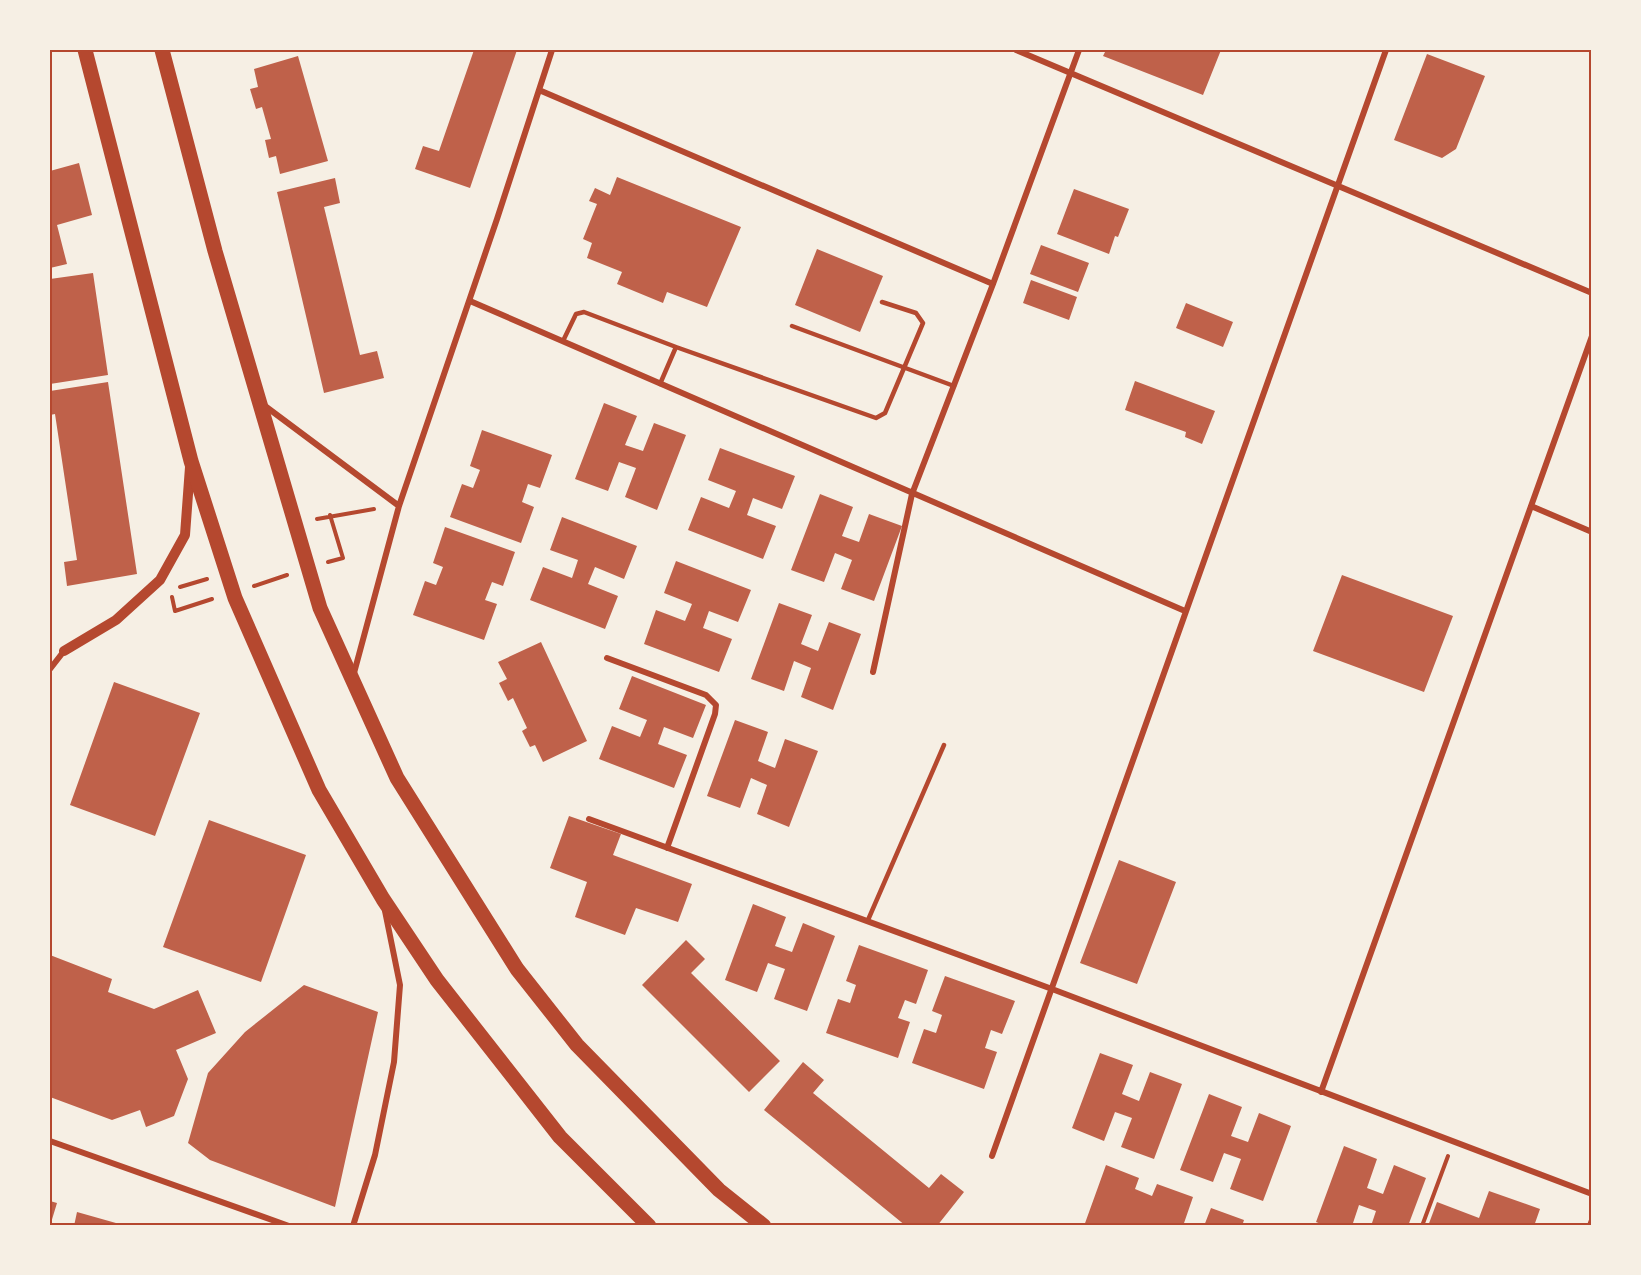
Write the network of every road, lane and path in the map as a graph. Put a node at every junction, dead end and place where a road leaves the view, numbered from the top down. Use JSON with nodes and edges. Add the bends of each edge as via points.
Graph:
{"nodes":[{"id":1,"x":85,"y":50,"type":"edge"},
{"id":2,"x":162,"y":50,"type":"edge"},
{"id":3,"x":552,"y":50,"type":"edge"},
{"id":4,"x":1016,"y":50,"type":"edge"},
{"id":5,"x":1079,"y":50,"type":"edge"},
{"id":6,"x":1386,"y":50,"type":"edge"},
{"id":7,"x":1071,"y":74,"type":"junction"},
{"id":8,"x":539,"y":90,"type":"junction"},
{"id":9,"x":1338,"y":186,"type":"junction"},
{"id":10,"x":993,"y":284,"type":"junction"},
{"id":11,"x":1592,"y":293,"type":"edge"},
{"id":12,"x":470,"y":301,"type":"junction"},
{"id":13,"x":882,"y":302,"type":"dead end"},
{"id":14,"x":792,"y":326,"type":"dead end"},
{"id":15,"x":1592,"y":336,"type":"edge"},
{"id":16,"x":563,"y":342,"type":"junction"},
{"id":17,"x":676,"y":347,"type":"junction"},
{"id":18,"x":905,"y":368,"type":"junction"},
{"id":19,"x":660,"y":384,"type":"junction"},
{"id":20,"x":954,"y":387,"type":"junction"},
{"id":21,"x":260,"y":402,"type":"junction"},
{"id":22,"x":191,"y":461,"type":"junction"},
{"id":23,"x":912,"y":494,"type":"junction"},
{"id":24,"x":399,"y":506,"type":"junction"},
{"id":25,"x":1531,"y":506,"type":"junction"},
{"id":26,"x":330,"y":515,"type":"junction"},
{"id":27,"x":296,"y":525,"type":"junction"},
{"id":28,"x":1592,"y":532,"type":"edge"},
{"id":29,"x":321,"y":565,"type":"dead end"},
{"id":30,"x":227,"y":573,"type":"junction"},
{"id":31,"x":287,"y":575,"type":"dead end"},
{"id":32,"x":254,"y":586,"type":"dead end"},
{"id":33,"x":220,"y":596,"type":"dead end"},
{"id":34,"x":1185,"y":611,"type":"junction"},
{"id":35,"x":64,"y":651,"type":"joint"},
{"id":36,"x":607,"y":658,"type":"dead end"},
{"id":37,"x":50,"y":669,"type":"edge"},
{"id":38,"x":873,"y":672,"type":"dead end"},
{"id":39,"x":352,"y":679,"type":"junction"},
{"id":40,"x":944,"y":745,"type":"dead end"},
{"id":41,"x":589,"y":819,"type":"dead end"},
{"id":42,"x":667,"y":848,"type":"junction"},
{"id":43,"x":383,"y":899,"type":"junction"},
{"id":44,"x":868,"y":920,"type":"junction"},
{"id":45,"x":1052,"y":989,"type":"junction"},
{"id":46,"x":1322,"y":1092,"type":"junction"},
{"id":47,"x":50,"y":1141,"type":"edge"},
{"id":48,"x":1453,"y":1141,"type":"junction"},
{"id":49,"x":992,"y":1156,"type":"dead end"},
{"id":50,"x":1592,"y":1194,"type":"edge"},
{"id":51,"x":1592,"y":1218,"type":"edge"},
{"id":52,"x":289,"y":1226,"type":"edge"},
{"id":53,"x":353,"y":1226,"type":"edge"},
{"id":54,"x":650,"y":1226,"type":"edge"},
{"id":55,"x":764,"y":1226,"type":"edge"},
{"id":56,"x":1422,"y":1226,"type":"edge"},
{"id":57,"x":1589,"y":1226,"type":"edge"}],
"edges":[{"from":1,"to":22,"type":"main road"},
{"from":2,"to":21,"type":"main road"},
{"from":3,"to":8,"type":"street"},
{"from":4,"to":7,"type":"street"},
{"from":5,"to":7,"type":"street"},
{"from":6,"to":9,"type":"street"},
{"from":7,"to":9,"type":"street"},
{"from":7,"to":10,"type":"street"},
{"from":8,"to":10,"type":"street"},
{"from":8,"to":12,"type":"street"},
{"from":9,"to":11,"type":"street"},
{"from":9,"to":34,"type":"street"},
{"from":10,"to":20,"type":"street"},
{"from":12,"to":16,"type":"street"},
{"from":12,"to":24,"type":"street"},
{"from":13,"to":18,"type":"lane","via":[[916,313],[923,323]]},
{"from":14,"to":18,"type":"lane"},
{"from":15,"to":25,"type":"street"},
{"from":16,"to":17,"type":"lane","via":[[576,314],[584,312]]},
{"from":16,"to":19,"type":"street"},
{"from":17,"to":18,"type":"lane","via":[[876,418],[885,413]]},
{"from":17,"to":19,"type":"lane"},
{"from":18,"to":20,"type":"lane"},
{"from":19,"to":23,"type":"street"},
{"from":20,"to":23,"type":"street"},
{"from":21,"to":24,"type":"street"},
{"from":21,"to":27,"type":"main road"},
{"from":22,"to":30,"type":"main road"},
{"from":22,"to":35,"type":"street","via":[[185,536],[160,580],[116,620]]},
{"from":23,"to":34,"type":"street"},
{"from":23,"to":38,"type":"street"},
{"from":24,"to":26,"type":"path"},
{"from":24,"to":39,"type":"street"},
{"from":25,"to":28,"type":"street"},
{"from":25,"to":46,"type":"street"},
{"from":26,"to":27,"type":"path"},
{"from":26,"to":29,"type":"path","via":[[343,558]]},
{"from":27,"to":39,"type":"main road","via":[[320,608]]},
{"from":30,"to":33,"type":"path","via":[[171,590],[175,610]]},
{"from":30,"to":43,"type":"main road","via":[[320,790]]},
{"from":31,"to":32,"type":"path"},
{"from":34,"to":45,"type":"street"},
{"from":35,"to":37,"type":"street"},
{"from":36,"to":42,"type":"street","via":[[706,695],[716,705]]},
{"from":39,"to":55,"type":"main road","via":[[397,778],[517,969],[577,1045],[719,1190]]},
{"from":40,"to":44,"type":"lane"},
{"from":41,"to":42,"type":"street"},
{"from":42,"to":44,"type":"street"},
{"from":43,"to":53,"type":"street","via":[[400,985],[394,1062],[375,1155]]},
{"from":43,"to":54,"type":"main road","via":[[437,980],[560,1137]]},
{"from":44,"to":45,"type":"street"},
{"from":45,"to":46,"type":"street"},
{"from":45,"to":49,"type":"street"},
{"from":46,"to":48,"type":"street"},
{"from":47,"to":52,"type":"street"},
{"from":48,"to":50,"type":"street"},
{"from":48,"to":56,"type":"path"},
{"from":51,"to":57,"type":"lane"}]}
